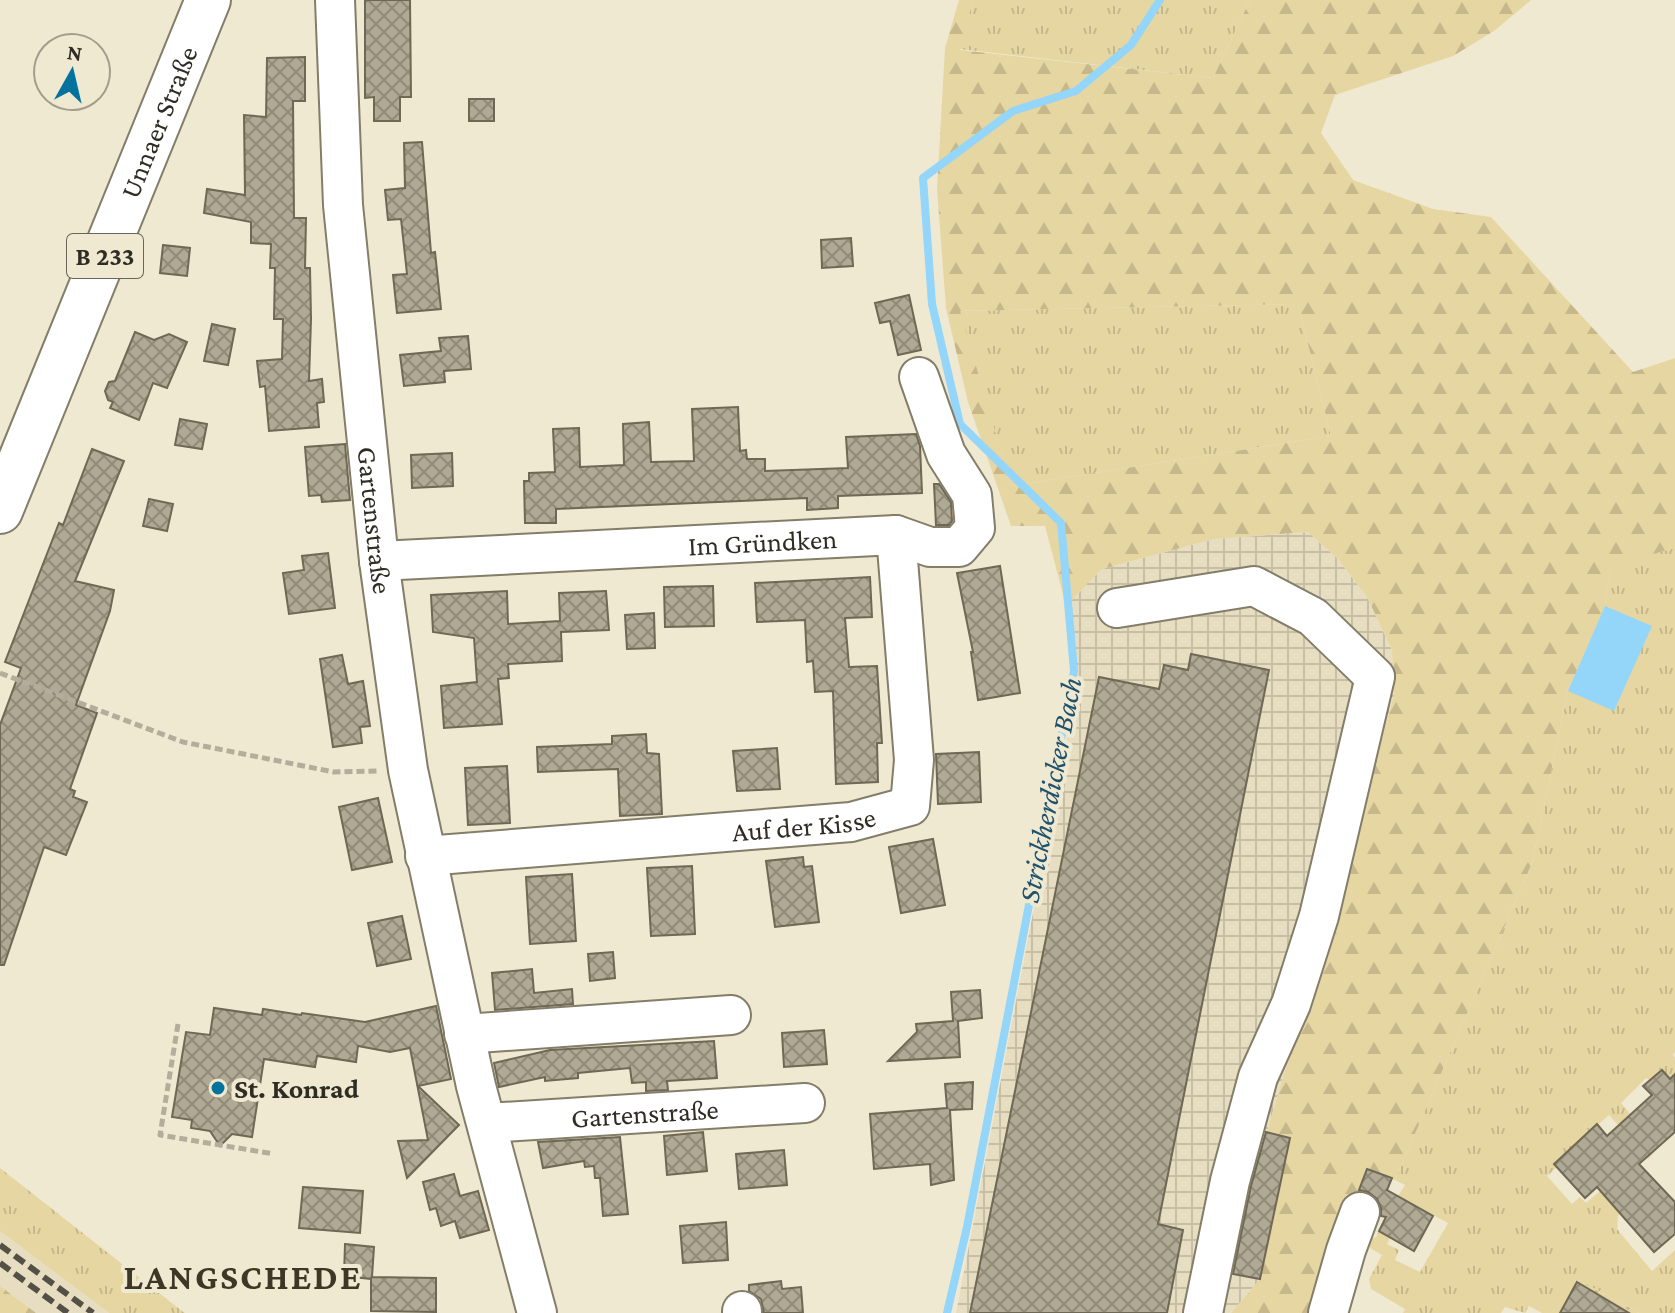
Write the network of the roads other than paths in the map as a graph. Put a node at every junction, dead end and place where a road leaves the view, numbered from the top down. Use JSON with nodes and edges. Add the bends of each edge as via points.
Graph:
{"nodes":[{"id":1,"x":208,"y":0,"type":"edge"},
{"id":2,"x":335,"y":0,"type":"edge"},
{"id":3,"x":919,"y":377,"type":"dead end"},
{"id":4,"x":0,"y":511,"type":"edge"},
{"id":5,"x":896,"y":535,"type":"junction"},
{"id":6,"x":379,"y":561,"type":"junction"},
{"id":7,"x":1117,"y":608,"type":"dead end"},
{"id":8,"x":425,"y":856,"type":"junction"},
{"id":9,"x":731,"y":1015,"type":"dead end"},
{"id":10,"x":464,"y":1034,"type":"junction"},
{"id":11,"x":805,"y":1103,"type":"dead end"},
{"id":12,"x":487,"y":1123,"type":"junction"},
{"id":13,"x":1360,"y":1212,"type":"dead end"},
{"id":14,"x":535,"y":1312,"type":"edge"},
{"id":15,"x":1203,"y":1313,"type":"edge"},
{"id":16,"x":1328,"y":1313,"type":"edge"}],
"edges":[{"from":1,"to":4,"type":"main road","name":"Unnaer Straße","number":"B 233"},
{"from":2,"to":6,"type":"street","name":"Gartenstraße","via":[[343,205]]},
{"from":3,"to":5,"type":"street","name":"Im Gründken","via":[[946,454],[972,495],[975,528],[959,547],[930,547]]},
{"from":5,"to":6,"type":"street","name":"Im Gründken"},
{"from":5,"to":8,"type":"street","name":"Auf der Kisse","via":[[914,760],[910,806],[851,822]]},
{"from":6,"to":8,"type":"street","name":"Gartenstraße"},
{"from":7,"to":15,"type":"street","via":[[1254,586],[1313,617],[1375,677],[1319,916],[1291,1004],[1258,1077]]},
{"from":8,"to":10,"type":"street","name":"Gartenstraße"},
{"from":9,"to":10,"type":"street"},
{"from":10,"to":12,"type":"street","name":"Gartenstraße"},
{"from":11,"to":12,"type":"street","name":"Gartenstraße"},
{"from":12,"to":14,"type":"street","name":"Gartenstraße"},
{"from":13,"to":16,"type":"street"}]}
